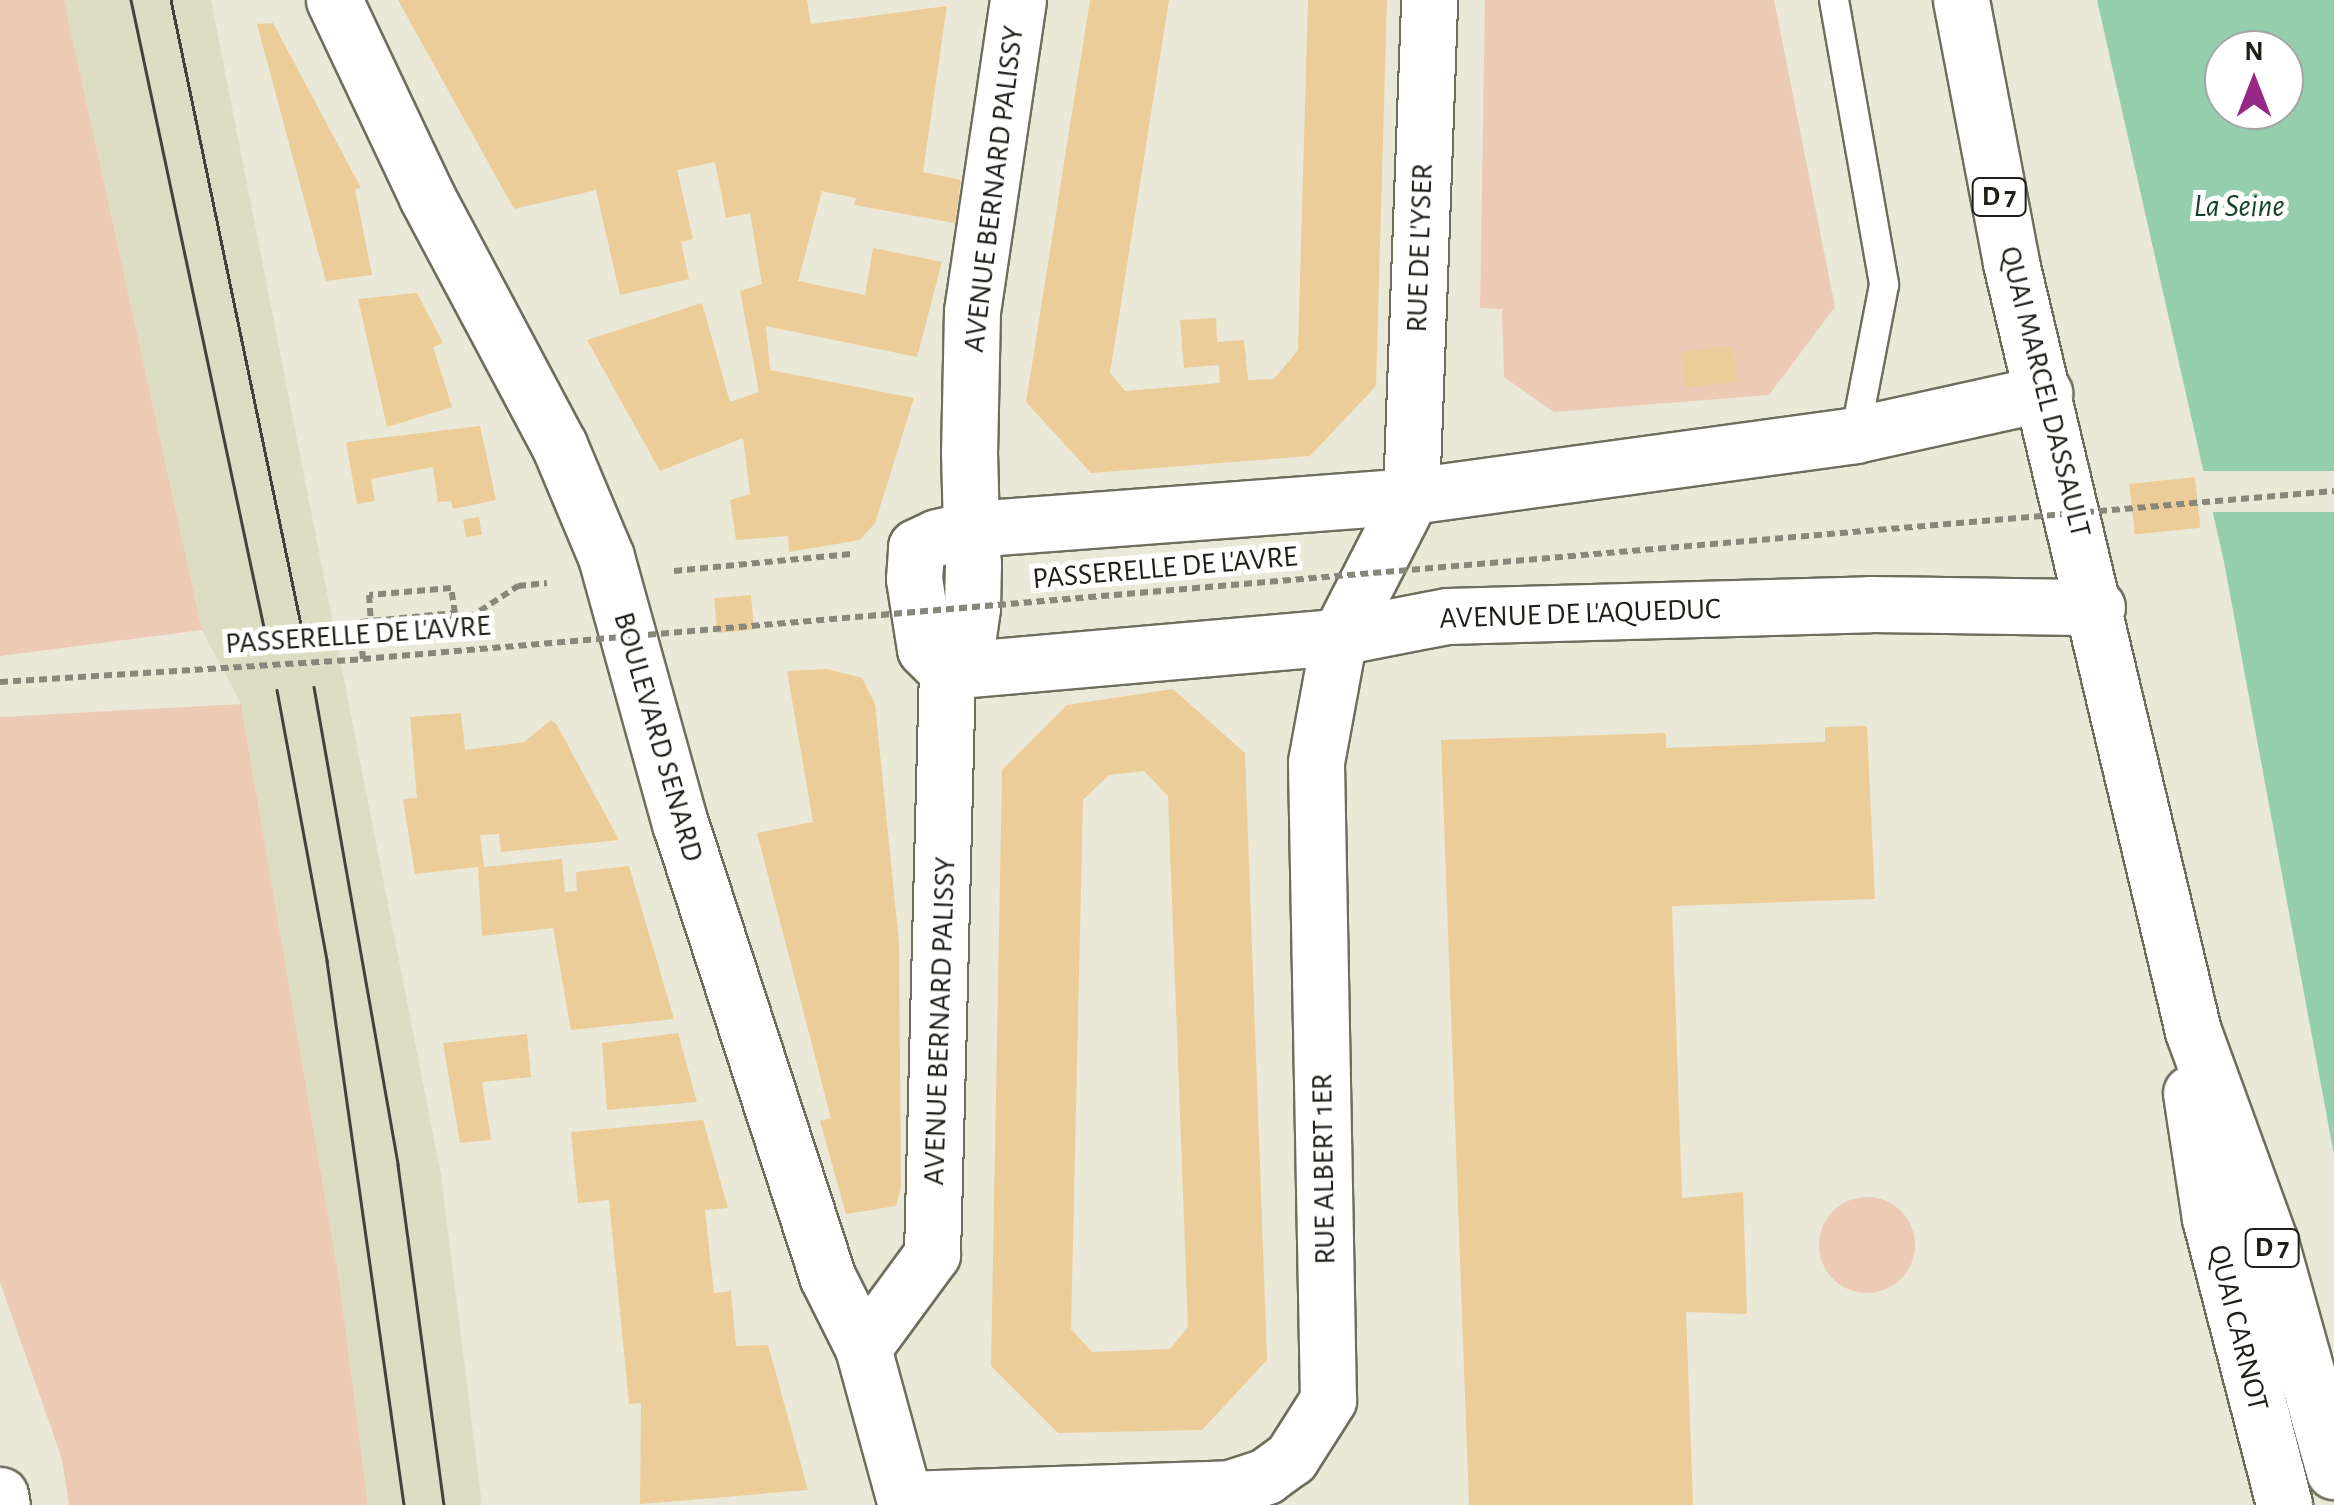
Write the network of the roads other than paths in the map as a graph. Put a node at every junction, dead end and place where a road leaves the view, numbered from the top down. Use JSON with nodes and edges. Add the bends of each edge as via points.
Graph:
{"nodes":[{"id":1,"x":334,"y":0,"type":"edge"},
{"id":2,"x":1018,"y":0,"type":"edge"},
{"id":3,"x":1429,"y":0,"type":"edge"},
{"id":4,"x":1834,"y":0,"type":"edge"},
{"id":5,"x":1961,"y":0,"type":"edge"},
{"id":6,"x":2044,"y":393,"type":"junction"},
{"id":7,"x":1855,"y":435,"type":"junction"},
{"id":8,"x":1412,"y":496,"type":"junction"},
{"id":9,"x":972,"y":529,"type":"junction"},
{"id":10,"x":2097,"y":606,"type":"junction"},
{"id":11,"x":1339,"y":637,"type":"junction"},
{"id":12,"x":947,"y":672,"type":"junction"},
{"id":13,"x":2193,"y":1031,"type":"junction"},
{"id":14,"x":863,"y":1348,"type":"junction"},
{"id":15,"x":2334,"y":1471,"type":"edge"},
{"id":16,"x":0,"y":1495,"type":"edge"},
{"id":17,"x":906,"y":1502,"type":"edge"},
{"id":18,"x":2,"y":1505,"type":"edge"},
{"id":19,"x":2284,"y":1505,"type":"edge"}],
"edges":[{"from":1,"to":14,"type":"street","name":"BOULEVARD SENARD","via":[[426,197],[559,445],[613,579],[716,936],[827,1276]]},
{"from":2,"to":9,"type":"street","name":"AVENUE BERNARD PALISSY","via":[[972,311]]},
{"from":3,"to":8,"type":"street","name":"RUE DE L'YSER"},
{"from":4,"to":7,"type":"lane","via":[[1884,285]]},
{"from":5,"to":6,"type":"street","name":"QUAI MARCEL DASSAULT","number":"D 7"},
{"from":6,"to":7,"type":"street"},
{"from":6,"to":10,"type":"street","name":"QUAI MARCEL DASSAULT","number":"D 7"},
{"from":7,"to":8,"type":"street"},
{"from":8,"to":9,"type":"street"},
{"from":8,"to":11,"type":"street","name":"RUE ALBERT 1ER"},
{"from":9,"to":12,"type":"street","name":"AVENUE BERNARD PALISSY","via":[[968,638]]},
{"from":9,"to":12,"type":"street","via":[[893,550],[926,650]]},
{"from":10,"to":11,"type":"street","name":"AVENUE DE L'AQUEDUC","via":[[1870,604],[1447,616]]},
{"from":10,"to":13,"type":"street","name":"QUAI CARNOT","number":"D 7"},
{"from":11,"to":12,"type":"street","name":"AVENUE DE L'AQUEDUC"},
{"from":11,"to":17,"type":"street","name":"RUE ALBERT 1ER","via":[[1316,762],[1328,1400],[1291,1458],[1266,1476],[1230,1488]]},
{"from":12,"to":14,"type":"street","name":"AVENUE BERNARD PALISSY","via":[[932,1254]]},
{"from":13,"to":15,"type":"street","name":"QUAI CARNOT","number":"D 7","via":[[2270,1242]]},
{"from":13,"to":19,"type":"street","name":"QUAI CARNOT","number":"D 7","via":[[2188,1072],[2210,1218]]},
{"from":14,"to":17,"type":"street","name":"BOULEVARD SENARD"},
{"from":16,"to":18,"type":"street"}]}
